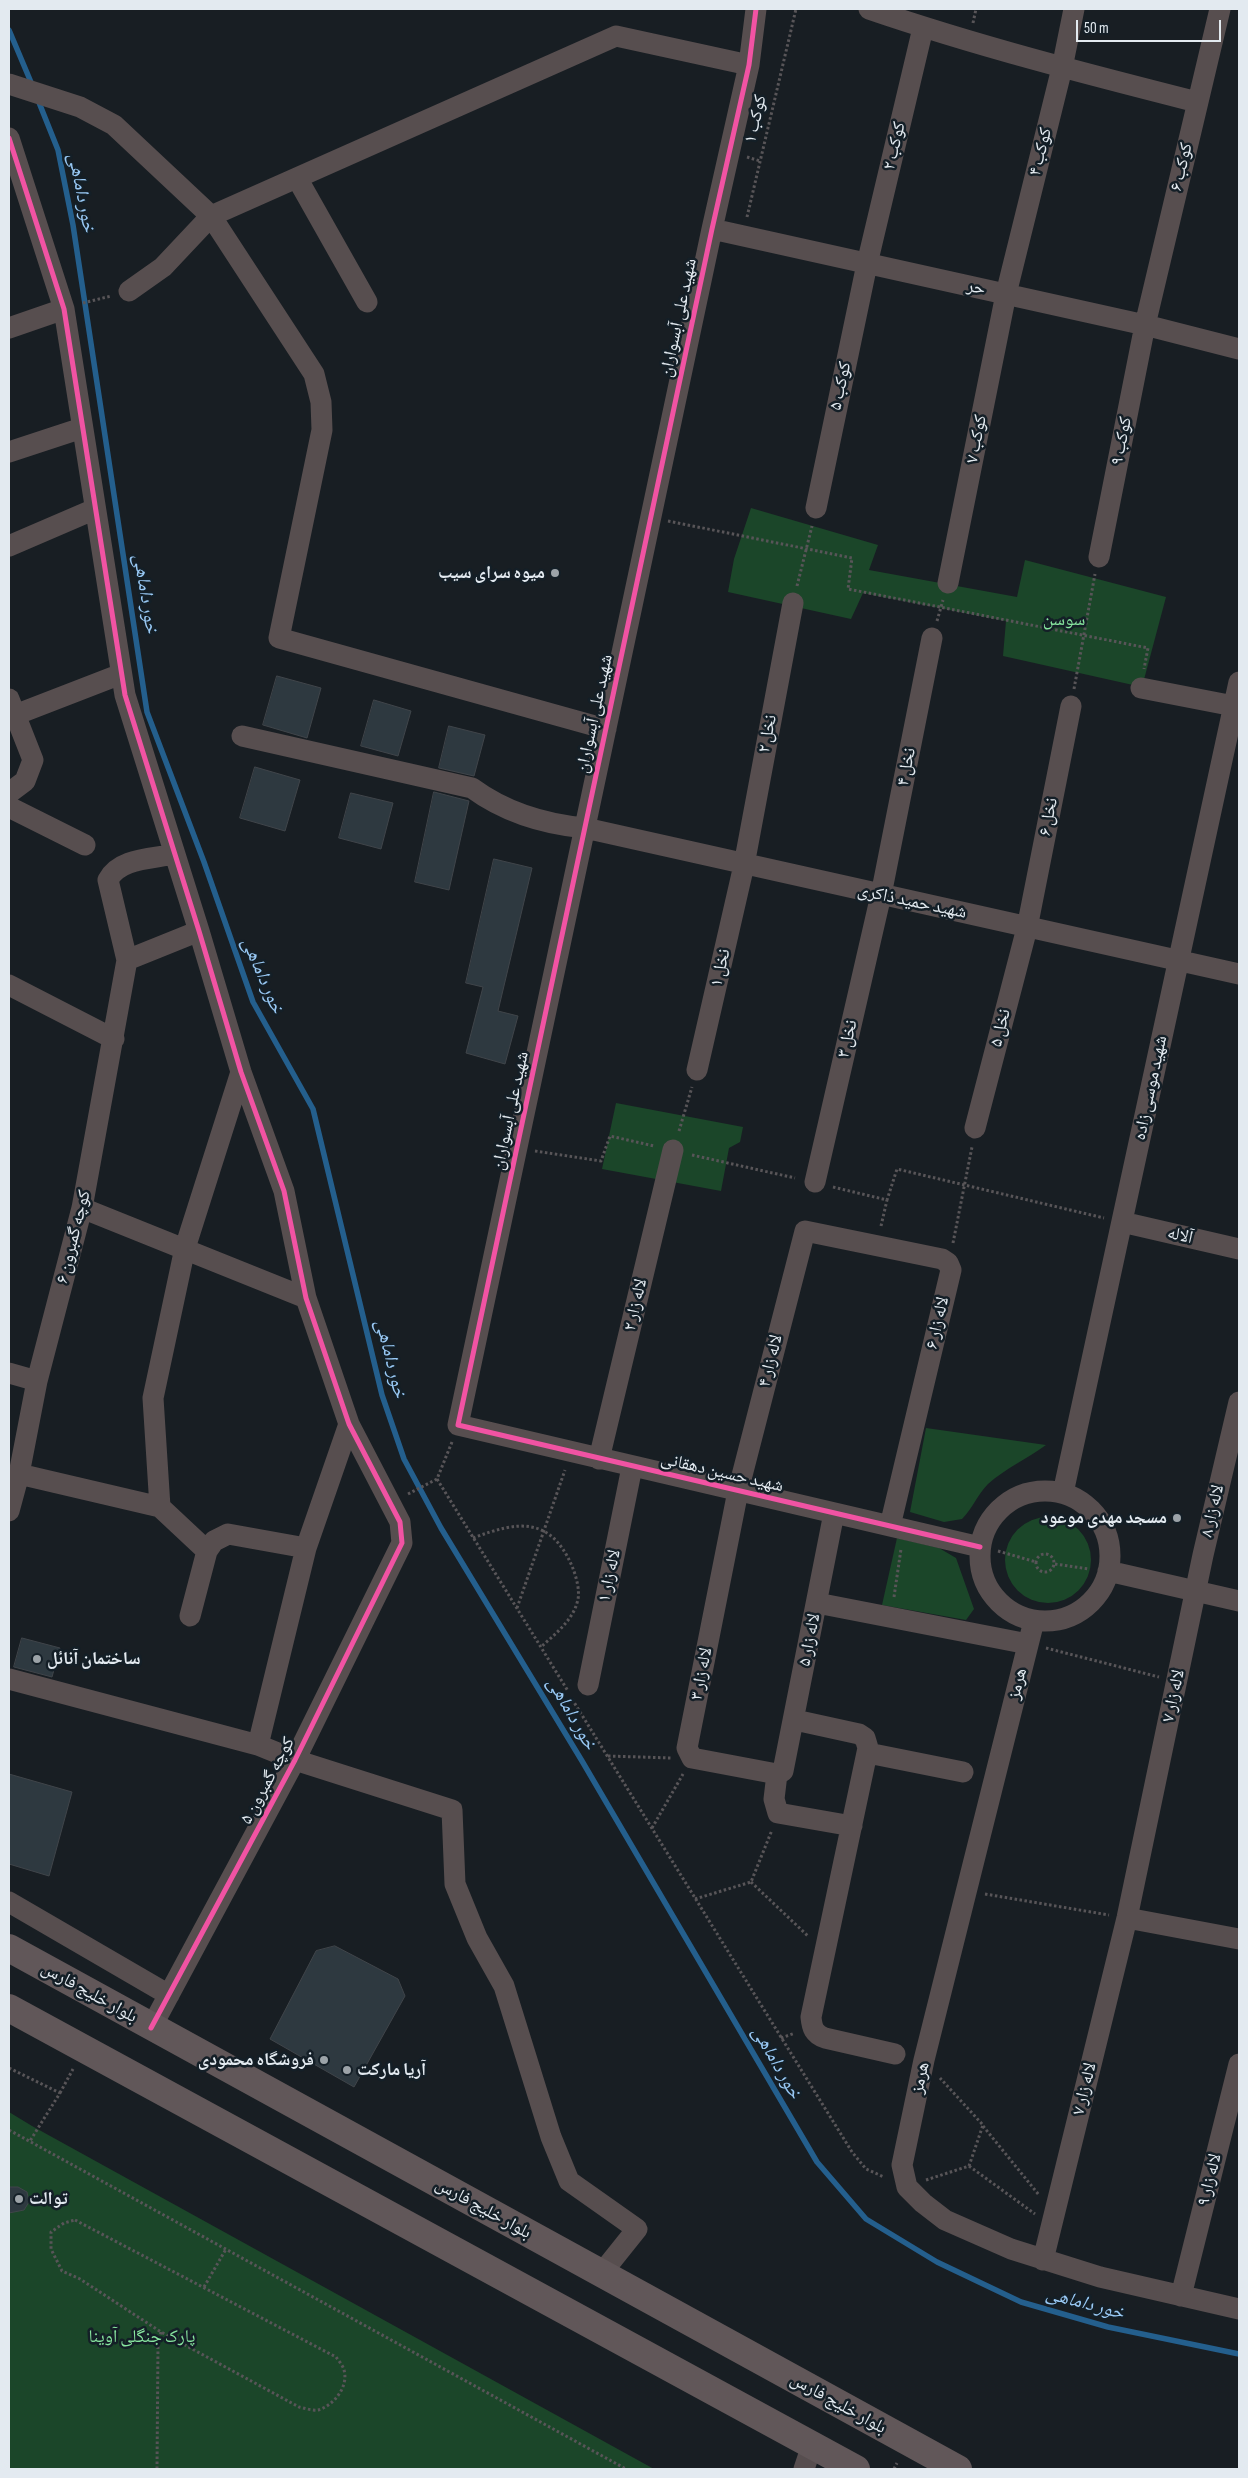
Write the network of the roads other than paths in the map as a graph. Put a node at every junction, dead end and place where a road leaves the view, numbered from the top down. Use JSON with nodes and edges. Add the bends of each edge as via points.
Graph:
{"nodes":[{"id":1,"x":756,"y":9,"type":"edge"},
{"id":2,"x":869,"y":9,"type":"edge"},
{"id":3,"x":1074,"y":9,"type":"edge"},
{"id":4,"x":1220,"y":9,"type":"edge"},
{"id":5,"x":923,"y":28,"type":"junction"},
{"id":6,"x":749,"y":65,"type":"junction"},
{"id":7,"x":1062,"y":68,"type":"junction"},
{"id":8,"x":12,"y":84,"type":"edge"},
{"id":9,"x":1197,"y":102,"type":"junction"},
{"id":10,"x":9,"y":138,"type":"edge"},
{"id":11,"x":297,"y":178,"type":"junction"},
{"id":12,"x":211,"y":216,"type":"junction"},
{"id":13,"x":712,"y":229,"type":"junction"},
{"id":14,"x":867,"y":264,"type":"junction"},
{"id":15,"x":129,"y":291,"type":"road end"},
{"id":16,"x":1006,"y":294,"type":"junction"},
{"id":17,"x":367,"y":302,"type":"dead end"},
{"id":18,"x":64,"y":309,"type":"junction"},
{"id":19,"x":1145,"y":325,"type":"junction"},
{"id":20,"x":9,"y":328,"type":"edge"},
{"id":21,"x":1239,"y":349,"type":"edge"},
{"id":22,"x":82,"y":428,"type":"junction"},
{"id":23,"x":9,"y":452,"type":"edge"},
{"id":24,"x":816,"y":508,"type":"road end"},
{"id":25,"x":95,"y":509,"type":"junction"},
{"id":26,"x":9,"y":546,"type":"edge"},
{"id":27,"x":1099,"y":557,"type":"road end"},
{"id":28,"x":948,"y":583,"type":"road end"},
{"id":29,"x":793,"y":603,"type":"road end"},
{"id":30,"x":932,"y":638,"type":"road end"},
{"id":31,"x":122,"y":674,"type":"junction"},
{"id":32,"x":1239,"y":682,"type":"edge"},
{"id":33,"x":1141,"y":688,"type":"road end"},
{"id":34,"x":1071,"y":706,"type":"road end"},
{"id":35,"x":1237,"y":706,"type":"edge"},
{"id":36,"x":12,"y":707,"type":"edge"},
{"id":37,"x":606,"y":729,"type":"junction"},
{"id":38,"x":242,"y":736,"type":"dead end"},
{"id":39,"x":9,"y":793,"type":"edge"},
{"id":40,"x":9,"y":807,"type":"edge"},
{"id":41,"x":585,"y":828,"type":"junction"},
{"id":42,"x":85,"y":845,"type":"dead end"},
{"id":43,"x":174,"y":854,"type":"junction"},
{"id":44,"x":744,"y":865,"type":"junction"},
{"id":45,"x":881,"y":895,"type":"junction"},
{"id":46,"x":1027,"y":928,"type":"junction"},
{"id":47,"x":200,"y":931,"type":"junction"},
{"id":48,"x":127,"y":960,"type":"junction"},
{"id":49,"x":1179,"y":961,"type":"junction"},
{"id":50,"x":1239,"y":974,"type":"edge"},
{"id":51,"x":9,"y":985,"type":"edge"},
{"id":52,"x":114,"y":1038,"type":"junction"},
{"id":53,"x":697,"y":1070,"type":"road end"},
{"id":54,"x":241,"y":1072,"type":"junction"},
{"id":55,"x":975,"y":1128,"type":"road end"},
{"id":56,"x":673,"y":1150,"type":"road end"},
{"id":57,"x":815,"y":1182,"type":"dead end"},
{"id":58,"x":82,"y":1208,"type":"junction"},
{"id":59,"x":1122,"y":1222,"type":"junction"},
{"id":60,"x":185,"y":1248,"type":"junction"},
{"id":61,"x":1239,"y":1249,"type":"edge"},
{"id":62,"x":948,"y":1264,"type":"joint"},
{"id":63,"x":306,"y":1298,"type":"junction"},
{"id":64,"x":9,"y":1373,"type":"edge"},
{"id":65,"x":37,"y":1381,"type":"junction"},
{"id":66,"x":1239,"y":1402,"type":"edge"},
{"id":67,"x":349,"y":1424,"type":"junction"},
{"id":68,"x":458,"y":1425,"type":"joint"},
{"id":69,"x":1235,"y":1437,"type":"edge"},
{"id":70,"x":599,"y":1459,"type":"junction"},
{"id":71,"x":632,"y":1467,"type":"junction"},
{"id":72,"x":19,"y":1474,"type":"junction"},
{"id":73,"x":738,"y":1491,"type":"junction"},
{"id":74,"x":1063,"y":1493,"type":"junction"},
{"id":75,"x":160,"y":1507,"type":"junction"},
{"id":76,"x":9,"y":1511,"type":"edge"},
{"id":77,"x":834,"y":1513,"type":"junction"},
{"id":78,"x":897,"y":1528,"type":"junction"},
{"id":79,"x":980,"y":1547,"type":"junction"},
{"id":80,"x":306,"y":1548,"type":"junction"},
{"id":81,"x":207,"y":1551,"type":"junction"},
{"id":82,"x":1108,"y":1571,"type":"junction"},
{"id":83,"x":1196,"y":1591,"type":"junction"},
{"id":84,"x":1239,"y":1601,"type":"edge"},
{"id":85,"x":817,"y":1604,"type":"junction"},
{"id":86,"x":190,"y":1616,"type":"dead end"},
{"id":87,"x":1034,"y":1621,"type":"junction"},
{"id":88,"x":1028,"y":1644,"type":"junction"},
{"id":89,"x":9,"y":1679,"type":"edge"},
{"id":90,"x":588,"y":1684,"type":"dead end"},
{"id":91,"x":795,"y":1720,"type":"junction"},
{"id":92,"x":258,"y":1744,"type":"junction"},
{"id":93,"x":868,"y":1753,"type":"junction"},
{"id":94,"x":295,"y":1760,"type":"junction"},
{"id":95,"x":781,"y":1770,"type":"junction"},
{"id":96,"x":963,"y":1772,"type":"dead end"},
{"id":97,"x":852,"y":1826,"type":"junction"},
{"id":98,"x":9,"y":1902,"type":"edge"},
{"id":99,"x":1127,"y":1918,"type":"junction"},
{"id":100,"x":1239,"y":1939,"type":"edge"},
{"id":101,"x":9,"y":1948,"type":"edge"},
{"id":102,"x":169,"y":1995,"type":"junction"},
{"id":103,"x":9,"y":2008,"type":"edge"},
{"id":104,"x":151,"y":2028,"type":"junction"},
{"id":105,"x":895,"y":2054,"type":"dead end"},
{"id":106,"x":1239,"y":2064,"type":"edge"},
{"id":107,"x":1043,"y":2260,"type":"junction"},
{"id":108,"x":601,"y":2274,"type":"junction"},
{"id":109,"x":1181,"y":2296,"type":"junction"},
{"id":110,"x":1239,"y":2309,"type":"edge"},
{"id":111,"x":808,"y":2457,"type":"edge"},
{"id":112,"x":856,"y":2469,"type":"edge"},
{"id":113,"x":958,"y":2469,"type":"edge"}],
"edges":[{"from":1,"to":6,"type":"street","name":"شهید علی آبسواران"},
{"from":2,"to":5,"type":"street"},
{"from":3,"to":7,"type":"street","name":"کوکب ۴"},
{"from":4,"to":9,"type":"street","name":"کوکب ۶"},
{"from":5,"to":7,"type":"street"},
{"from":5,"to":14,"type":"street","name":"کوکب ۲"},
{"from":6,"to":11,"type":"street","via":[[616,36]]},
{"from":6,"to":13,"type":"street","name":"شهید علی آبسواران"},
{"from":7,"to":9,"type":"street"},
{"from":7,"to":16,"type":"street","name":"کوکب ۴"},
{"from":8,"to":12,"type":"street","via":[[80,107],[114,125]]},
{"from":9,"to":19,"type":"street","name":"کوکب ۶"},
{"from":10,"to":18,"type":"street"},
{"from":11,"to":12,"type":"street"},
{"from":11,"to":17,"type":"street"},
{"from":12,"to":15,"type":"street","via":[[163,267]]},
{"from":12,"to":37,"type":"street","via":[[314,374],[321,402],[322,430],[279,638]]},
{"from":13,"to":14,"type":"street","name":"حر"},
{"from":13,"to":37,"type":"street","name":"شهید علی آبسواران"},
{"from":14,"to":16,"type":"street","name":"حر"},
{"from":14,"to":24,"type":"street","name":"کوکب ۵"},
{"from":16,"to":19,"type":"street","name":"حر"},
{"from":16,"to":28,"type":"street","name":"کوکب ۷"},
{"from":18,"to":20,"type":"street"},
{"from":18,"to":22,"type":"street"},
{"from":19,"to":21,"type":"street","name":"حر"},
{"from":19,"to":27,"type":"street","name":"کوکب ۹"},
{"from":22,"to":23,"type":"street"},
{"from":22,"to":25,"type":"street"},
{"from":25,"to":26,"type":"street"},
{"from":25,"to":31,"type":"street"},
{"from":29,"to":44,"type":"street","name":"نخل ۲"},
{"from":30,"to":45,"type":"street","name":"نخل ۴"},
{"from":31,"to":36,"type":"street"},
{"from":31,"to":43,"type":"street","via":[[125,695]]},
{"from":32,"to":35,"type":"street","name":"شهید موسی زاده"},
{"from":33,"to":35,"type":"street"},
{"from":34,"to":46,"type":"street","name":"نخل ۶"},
{"from":35,"to":49,"type":"street","name":"شهید موسی زاده"},
{"from":36,"to":39,"type":"street","via":[[34,760],[25,781]]},
{"from":37,"to":41,"type":"street","name":"شهید علی آبسواران"},
{"from":38,"to":41,"type":"street","name":"شهید حمید ذاکری","via":[[472,788],[488,800],[526,818]]},
{"from":40,"to":42,"type":"street"},
{"from":41,"to":44,"type":"street","name":"شهید حمید ذاکری"},
{"from":41,"to":68,"type":"street","name":"شهید علی آبسواران"},
{"from":43,"to":47,"type":"street"},
{"from":43,"to":48,"type":"street","via":[[122,865],[113,870],[108,880]]},
{"from":44,"to":45,"type":"street","name":"شهید حمید ذاکری"},
{"from":44,"to":53,"type":"street","name":"نخل ۱"},
{"from":45,"to":46,"type":"street","name":"شهید حمید ذاکری"},
{"from":45,"to":57,"type":"street","name":"نخل ۳"},
{"from":46,"to":49,"type":"street","name":"شهید حمید ذاکری"},
{"from":46,"to":55,"type":"street","name":"نخل ۵"},
{"from":47,"to":48,"type":"street"},
{"from":47,"to":54,"type":"street"},
{"from":48,"to":52,"type":"street","name":"کوچه گمبرون ۶"},
{"from":49,"to":50,"type":"street","name":"شهید حمید ذاکری"},
{"from":49,"to":59,"type":"street","name":"شهید موسی زاده"},
{"from":51,"to":52,"type":"street"},
{"from":52,"to":58,"type":"street","name":"کوچه گمبرون ۶"},
{"from":54,"to":60,"type":"street"},
{"from":54,"to":63,"type":"street","via":[[284,1191]]},
{"from":56,"to":70,"type":"street","name":"لاله زار ۲"},
{"from":58,"to":60,"type":"street"},
{"from":58,"to":65,"type":"street","name":"کوچه گمبرون ۶"},
{"from":59,"to":61,"type":"street","name":"آلاله"},
{"from":59,"to":74,"type":"street","name":"شهید موسی زاده"},
{"from":60,"to":63,"type":"street"},
{"from":60,"to":75,"type":"street","via":[[153,1398]]},
{"from":62,"to":73,"type":"street","name":"لاله زار ۴","via":[[942,1259],[804,1231]]},
{"from":62,"to":78,"type":"street","name":"لاله زار ۶","via":[[951,1270]]},
{"from":63,"to":67,"type":"street"},
{"from":64,"to":65,"type":"street"},
{"from":65,"to":72,"type":"street","name":"کوچه گمبرون ۶"},
{"from":66,"to":69,"type":"street","name":"لاله زار ۸"},
{"from":67,"to":80,"type":"street"},
{"from":67,"to":94,"type":"street","name":"کوچه گمبرون ۵","via":[[400,1522],[402,1543]]},
{"from":68,"to":70,"type":"street","name":"شهید حسین دهقانی"},
{"from":69,"to":83,"type":"street","name":"لاله زار ۸"},
{"from":70,"to":71,"type":"street","name":"شهید حسین دهقانی"},
{"from":71,"to":73,"type":"street","name":"شهید حسین دهقانی"},
{"from":71,"to":90,"type":"street","name":"لاله زار ۱"},
{"from":72,"to":75,"type":"street"},
{"from":72,"to":76,"type":"street","name":"کوچه گمبرون ۶"},
{"from":73,"to":77,"type":"street","name":"شهید حسین دهقانی"},
{"from":73,"to":95,"type":"street","name":"لاله زار ۳","via":[[687,1748],[692,1758]]},
{"from":74,"to":79,"type":"street","via":[[1040,1491],[1019,1497],[1000,1509],[987,1527]]},
{"from":74,"to":82,"type":"street","via":[[1083,1503],[1099,1518],[1108,1538]]},
{"from":75,"to":81,"type":"street"},
{"from":77,"to":78,"type":"street","name":"شهید حسین دهقانی"},
{"from":77,"to":85,"type":"street","name":"لاله زار ۵"},
{"from":78,"to":79,"type":"street","name":"شهید حسین دهقانی"},
{"from":79,"to":87,"type":"street","via":[[980,1568],[987,1587],[1000,1604],[1017,1616]]},
{"from":80,"to":81,"type":"street","via":[[228,1534],[214,1541]]},
{"from":80,"to":92,"type":"street"},
{"from":81,"to":86,"type":"street"},
{"from":82,"to":83,"type":"street"},
{"from":82,"to":87,"type":"street","via":[[1106,1582],[1094,1601],[1077,1614],[1058,1621]]},
{"from":83,"to":84,"type":"street"},
{"from":83,"to":99,"type":"street","name":"لاله زار ۷"},
{"from":85,"to":88,"type":"street"},
{"from":85,"to":91,"type":"street","name":"لاله زار ۵"},
{"from":87,"to":88,"type":"street","name":"هرمز"},
{"from":88,"to":107,"type":"street","name":"هرمز","via":[[924,2060],[902,2165],[907,2187],[945,2220]]},
{"from":89,"to":92,"type":"street"},
{"from":91,"to":93,"type":"street","via":[[859,1734],[868,1743]]},
{"from":91,"to":95,"type":"street","name":"لاله زار ۵"},
{"from":92,"to":94,"type":"street"},
{"from":93,"to":96,"type":"street"},
{"from":93,"to":97,"type":"street"},
{"from":94,"to":102,"type":"street","name":"کوچه گمبرون ۵"},
{"from":94,"to":108,"type":"street","via":[[452,1810],[455,1884],[477,1938],[504,1986],[550,2137],[569,2181],[637,2229]]},
{"from":95,"to":97,"type":"street","name":"لاله زار ۵","via":[[774,1799],[778,1813]]},
{"from":97,"to":105,"type":"street","via":[[811,2017],[812,2027],[825,2038]]},
{"from":98,"to":102,"type":"street"},
{"from":99,"to":100,"type":"street"},
{"from":99,"to":107,"type":"street","name":"لاله زار ۷"},
{"from":101,"to":104,"type":"main road","name":"بلوار خلیج فارس"},
{"from":102,"to":104,"type":"street","name":"کوچه گمبرون ۵"},
{"from":103,"to":111,"type":"main road"},
{"from":104,"to":108,"type":"main road","name":"بلوار خلیج فارس"},
{"from":106,"to":109,"type":"street","name":"لاله زار ۹"},
{"from":107,"to":109,"type":"street"},
{"from":108,"to":113,"type":"main road","name":"بلوار خلیج فارس"},
{"from":109,"to":110,"type":"street"},
{"from":111,"to":112,"type":"main road"}]}
